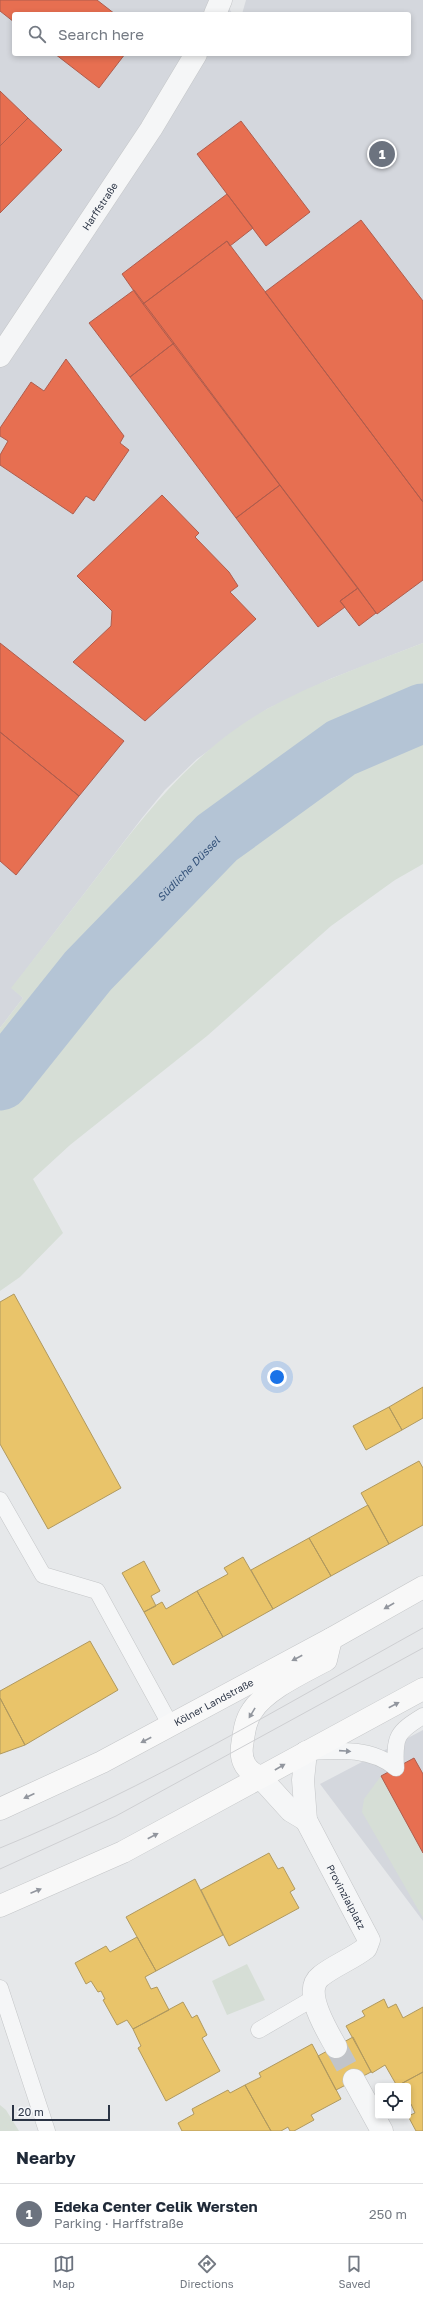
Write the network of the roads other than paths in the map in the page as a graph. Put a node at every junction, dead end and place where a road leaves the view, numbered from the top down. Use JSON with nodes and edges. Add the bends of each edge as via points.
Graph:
{"nodes":[{"id":1,"x":220,"y":0,"type":"edge"},
{"id":2,"x":216,"y":12,"type":"edge"},
{"id":3,"x":195,"y":56,"type":"edge"},
{"id":4,"x":0,"y":356,"type":"edge"},
{"id":5,"x":0,"y":1500,"type":"edge"},
{"id":6,"x":423,"y":1586,"type":"edge"},
{"id":7,"x":331,"y":1640,"type":"junction"},
{"id":8,"x":423,"y":1689,"type":"edge"},
{"id":9,"x":423,"y":1716,"type":"edge"},
{"id":10,"x":171,"y":1726,"type":"junction"},
{"id":11,"x":306,"y":1752,"type":"junction"},
{"id":12,"x":260,"y":1778,"type":"junction"},
{"id":13,"x":0,"y":1809,"type":"edge"},
{"id":14,"x":306,"y":1820,"type":"junction"},
{"id":15,"x":0,"y":1906,"type":"edge"},
{"id":16,"x":0,"y":1988,"type":"edge"},
{"id":17,"x":314,"y":1998,"type":"junction"},
{"id":18,"x":260,"y":2030,"type":"dead end"},
{"id":19,"x":336,"y":2047,"type":"tunnel mouth"},
{"id":20,"x":354,"y":2080,"type":"tunnel mouth"},
{"id":21,"x":47,"y":2131,"type":"edge"},
{"id":22,"x":382,"y":2131,"type":"edge"}],
"edges":[{"from":1,"to":2,"type":"street"},
{"from":3,"to":4,"type":"street","name":"Harffstraße","via":[[151,130]]},
{"from":5,"to":10,"type":"lane","via":[[43,1575],[97,1591]]},
{"from":6,"to":7,"type":"main road","name":"Kölner Landstraße","one_way":true},
{"from":7,"to":10,"type":"main road","name":"Kölner Landstraße","one_way":true},
{"from":7,"to":12,"type":"main road","one_way":true,"via":[[326,1660],[280,1686],[252,1710],[245,1727],[242,1758],[250,1772]]},
{"from":11,"to":8,"type":"main road","one_way":true},
{"from":11,"to":9,"type":"lane","one_way":true,"via":[[358,1752],[384,1758],[396,1768],[396,1740],[404,1728]]},
{"from":10,"to":13,"type":"main road","name":"Kölner Landstraße","one_way":true,"via":[[102,1762]]},
{"from":12,"to":11,"type":"main road","one_way":true},
{"from":11,"to":14,"type":"street","name":"Provinzialplatz","via":[[303,1780]]},
{"from":12,"to":14,"type":"street","name":"Provinzialplatz","via":[[291,1811]]},
{"from":15,"to":12,"type":"main road","one_way":true,"via":[[123,1852]]},
{"from":14,"to":17,"type":"street","name":"Provinzialplatz","via":[[369,1940],[366,1948],[321,1976],[315,1983]]},
{"from":16,"to":21,"type":"lane"},
{"from":17,"to":18,"type":"lane"},
{"from":17,"to":19,"type":"street"},
{"from":20,"to":22,"type":"street"}]}
